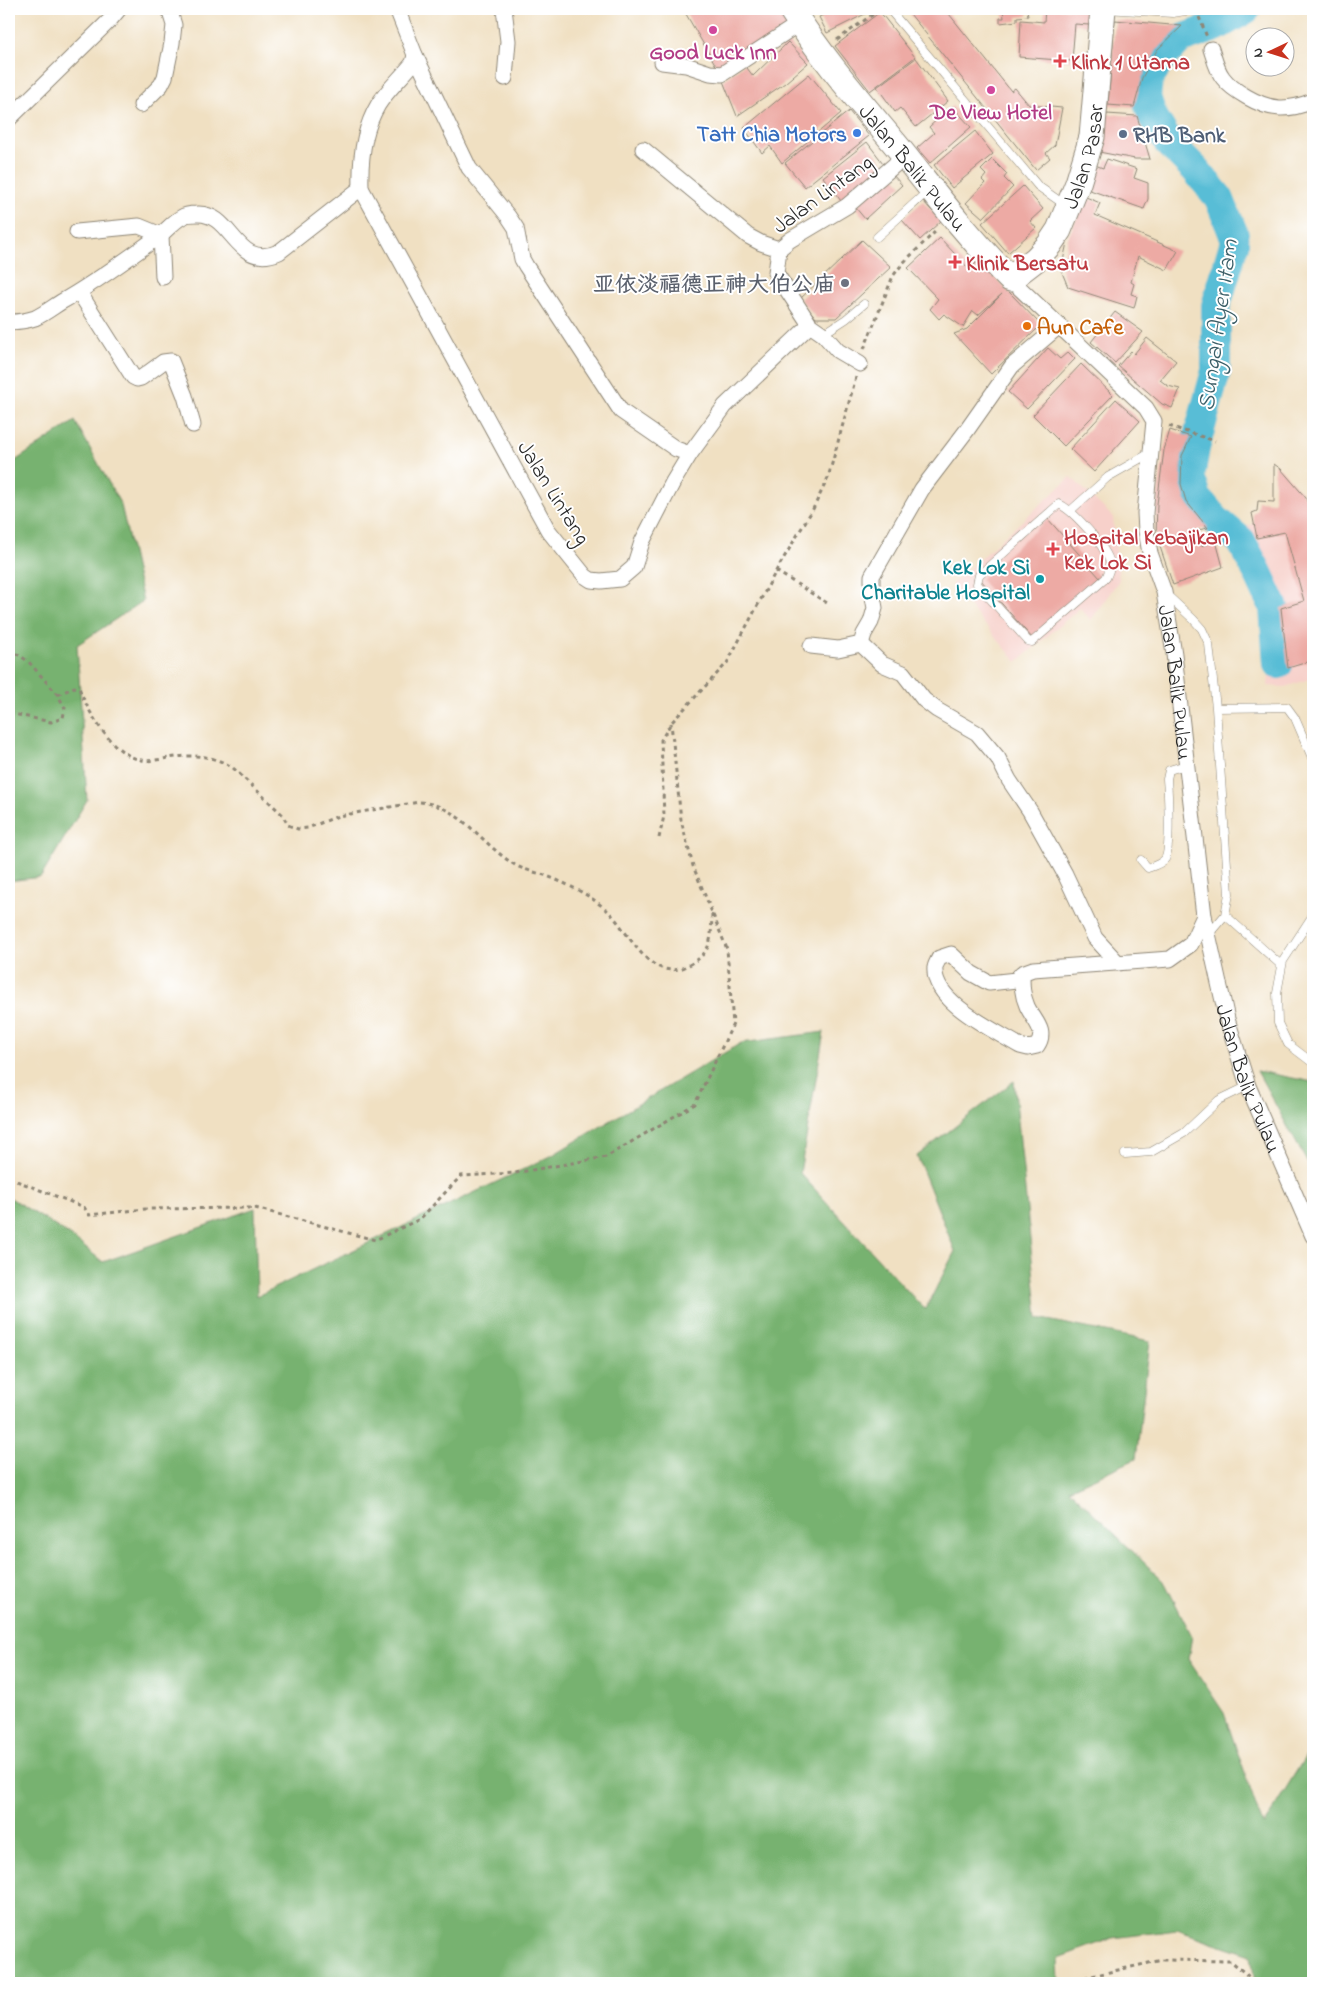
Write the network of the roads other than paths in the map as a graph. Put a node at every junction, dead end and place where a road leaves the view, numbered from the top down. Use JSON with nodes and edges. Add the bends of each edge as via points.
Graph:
{"nodes":[{"id":1,"x":119,"y":9,"type":"edge"},
{"id":2,"x":169,"y":9,"type":"edge"},
{"id":3,"x":397,"y":9,"type":"edge"},
{"id":4,"x":504,"y":9,"type":"edge"},
{"id":5,"x":889,"y":9,"type":"edge"},
{"id":6,"x":1103,"y":9,"type":"edge"},
{"id":7,"x":1191,"y":10,"type":"edge"},
{"id":8,"x":796,"y":16,"type":"edge"},
{"id":9,"x":1211,"y":49,"type":"dead end"},
{"id":10,"x":415,"y":55,"type":"junction"},
{"id":11,"x":662,"y":62,"type":"dead end"},
{"id":12,"x":505,"y":78,"type":"dead end"},
{"id":13,"x":1313,"y":101,"type":"edge"},
{"id":14,"x":141,"y":105,"type":"dead end"},
{"id":15,"x":9,"y":119,"type":"edge"},
{"id":16,"x":642,"y":149,"type":"dead end"},
{"id":17,"x":905,"y":156,"type":"junction"},
{"id":18,"x":361,"y":188,"type":"junction"},
{"id":19,"x":931,"y":188,"type":"junction"},
{"id":20,"x":1069,"y":207,"type":"junction"},
{"id":21,"x":77,"y":232,"type":"dead end"},
{"id":22,"x":161,"y":235,"type":"junction"},
{"id":23,"x":877,"y":237,"type":"dead end"},
{"id":24,"x":779,"y":249,"type":"junction"},
{"id":25,"x":163,"y":277,"type":"dead end"},
{"id":26,"x":1010,"y":279,"type":"junction"},
{"id":27,"x":79,"y":292,"type":"junction"},
{"id":28,"x":864,"y":304,"type":"dead end"},
{"id":29,"x":9,"y":322,"type":"edge"},
{"id":30,"x":1059,"y":326,"type":"junction"},
{"id":31,"x":817,"y":329,"type":"junction"},
{"id":32,"x":860,"y":364,"type":"road end"},
{"id":33,"x":193,"y":425,"type":"dead end"},
{"id":34,"x":1152,"y":452,"type":"junction"},
{"id":35,"x":690,"y":454,"type":"junction"},
{"id":36,"x":1070,"y":510,"type":"junction"},
{"id":37,"x":1164,"y":592,"type":"junction"},
{"id":38,"x":861,"y":644,"type":"junction"},
{"id":39,"x":811,"y":646,"type":"dead end"},
{"id":40,"x":1216,"y":708,"type":"junction"},
{"id":41,"x":1313,"y":760,"type":"edge"},
{"id":42,"x":1186,"y":765,"type":"junction"},
{"id":43,"x":1142,"y":860,"type":"dead end"},
{"id":44,"x":1225,"y":915,"type":"junction"},
{"id":45,"x":1313,"y":915,"type":"edge"},
{"id":46,"x":1204,"y":916,"type":"junction"},
{"id":47,"x":1208,"y":935,"type":"junction"},
{"id":48,"x":1118,"y":963,"type":"junction"},
{"id":49,"x":1282,"y":966,"type":"junction"},
{"id":50,"x":1022,"y":973,"type":"junction"},
{"id":51,"x":1313,"y":1063,"type":"edge"},
{"id":52,"x":1248,"y":1086,"type":"junction"},
{"id":53,"x":1124,"y":1154,"type":"dead end"},
{"id":54,"x":1313,"y":1236,"type":"edge"}],
"edges":[{"from":1,"to":15,"type":"street"},
{"from":2,"to":14,"type":"street","via":[[174,26],[165,78]]},
{"from":3,"to":10,"type":"street"},
{"from":4,"to":12,"type":"street","via":[[508,41]]},
{"from":5,"to":20,"type":"lane","via":[[1038,186]]},
{"from":6,"to":7,"type":"lane","via":[[1177,13]]},
{"from":6,"to":20,"type":"main road","name":"Jalan Pasar","via":[[1092,136]]},
{"from":8,"to":11,"type":"street","via":[[722,74]]},
{"from":8,"to":17,"type":"main road","name":"Jalan Balik Pulau"},
{"from":9,"to":13,"type":"street","via":[[1222,77],[1236,91],[1261,106],[1282,108]]},
{"from":10,"to":18,"type":"street","via":[[413,63],[378,104],[369,124],[362,149]]},
{"from":10,"to":35,"type":"street","via":[[469,168],[516,228],[526,266],[621,411],[676,449]]},
{"from":16,"to":24,"type":"street","via":[[748,236]]},
{"from":17,"to":19,"type":"main road","name":"Jalan Balik Pulau"},
{"from":17,"to":24,"type":"street","name":"Jalan Lintang","via":[[847,206]]},
{"from":18,"to":22,"type":"street","via":[[270,256],[243,250],[210,215],[183,216]]},
{"from":18,"to":35,"type":"street","name":"Jalan Lintang","via":[[548,530],[585,576],[601,581],[620,579],[634,568],[642,542]]},
{"from":19,"to":23,"type":"lane"},
{"from":19,"to":26,"type":"main road","name":"Jalan Balik Pulau"},
{"from":20,"to":26,"type":"main road","name":"Jalan Pasar","via":[[1047,248]]},
{"from":21,"to":22,"type":"street","via":[[140,226]]},
{"from":22,"to":25,"type":"street"},
{"from":22,"to":27,"type":"street"},
{"from":24,"to":31,"type":"street","name":"Jalan Lintang","via":[[776,273]]},
{"from":26,"to":30,"type":"street","name":"Jalan Balik Pulau"},
{"from":27,"to":29,"type":"street","via":[[35,318]]},
{"from":27,"to":33,"type":"street","via":[[133,377],[141,378],[163,362],[171,361]]},
{"from":28,"to":31,"type":"lane","via":[[846,319]]},
{"from":30,"to":34,"type":"street","name":"Jalan Balik Pulau","via":[[1146,408],[1154,421]]},
{"from":30,"to":38,"type":"street","via":[[1012,366],[968,430],[922,488],[872,576],[875,608]]},
{"from":31,"to":32,"type":"street","via":[[838,351]]},
{"from":31,"to":35,"type":"street","name":"Jalan Lintang","via":[[725,406]]},
{"from":34,"to":36,"type":"lane","via":[[1108,477]]},
{"from":34,"to":37,"type":"street","name":"Jalan Balik Pulau","via":[[1146,531]]},
{"from":36,"to":36,"type":"lane","via":[[1106,552],[1110,571],[1037,640],[1028,641],[977,584],[977,580],[1055,506],[1059,504]]},
{"from":37,"to":40,"type":"lane","via":[[1202,629],[1209,644]]},
{"from":37,"to":42,"type":"street","name":"Jalan Balik Pulau"},
{"from":38,"to":39,"type":"street","via":[[838,649]]},
{"from":38,"to":48,"type":"street","via":[[882,664],[903,673],[924,700],[978,734],[998,758],[1065,874],[1095,938]]},
{"from":40,"to":41,"type":"lane","via":[[1287,707],[1296,718]]},
{"from":40,"to":44,"type":"lane","via":[[1229,894]]},
{"from":42,"to":43,"type":"lane","via":[[1169,770],[1167,779],[1169,846],[1166,858],[1148,868]]},
{"from":42,"to":46,"type":"street","name":"Jalan Balik Pulau"},
{"from":44,"to":47,"type":"lane"},
{"from":44,"to":49,"type":"lane"},
{"from":45,"to":49,"type":"lane"},
{"from":46,"to":47,"type":"street","name":"Jalan Balik Pulau"},
{"from":46,"to":48,"type":"street","via":[[1191,944],[1170,959]]},
{"from":47,"to":52,"type":"street","name":"Jalan Balik Pulau","via":[[1227,1019]]},
{"from":48,"to":50,"type":"street","via":[[1033,969]]},
{"from":49,"to":51,"type":"lane","via":[[1276,993],[1278,1023],[1288,1044]]},
{"from":50,"to":50,"type":"street","via":[[1016,980],[990,984],[951,954],[939,958],[935,968],[937,981],[952,1003],[1028,1048],[1037,1046],[1042,1035],[1027,1006]]},
{"from":52,"to":53,"type":"lane","via":[[1218,1100],[1184,1133],[1151,1152]]},
{"from":52,"to":54,"type":"street","name":"Jalan Balik Pulau"}]}
